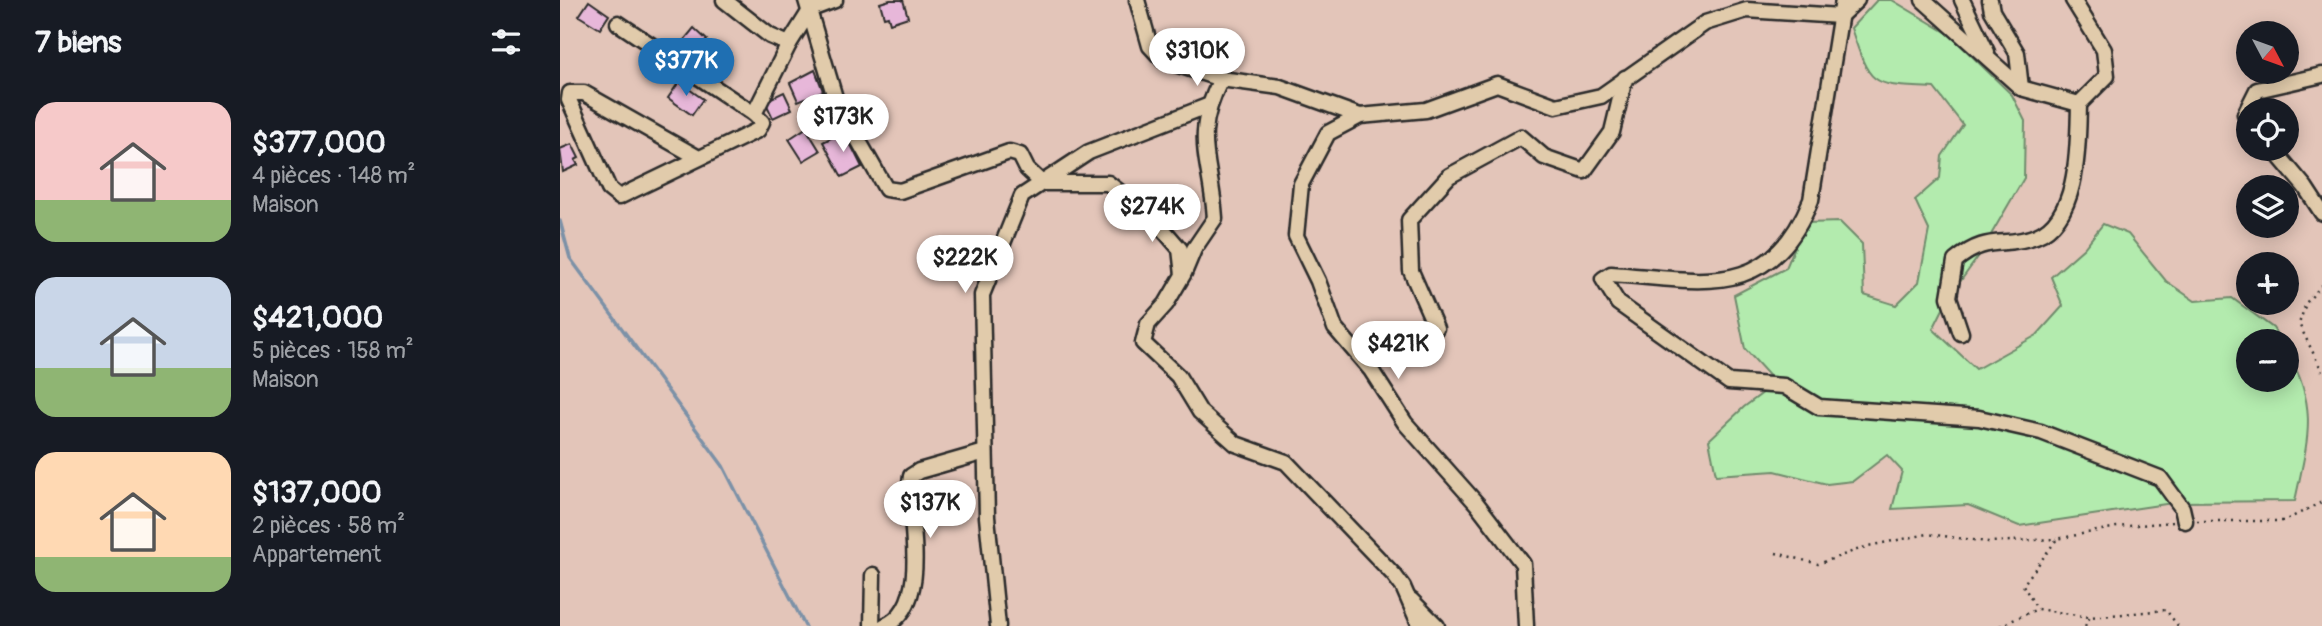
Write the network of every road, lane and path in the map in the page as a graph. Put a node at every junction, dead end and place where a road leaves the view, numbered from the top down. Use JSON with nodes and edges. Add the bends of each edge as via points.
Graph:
{"nodes":[{"id":1,"x":724,"y":0,"type":"edge"},
{"id":2,"x":835,"y":0,"type":"edge"},
{"id":3,"x":1138,"y":0,"type":"edge"},
{"id":4,"x":1843,"y":0,"type":"edge"},
{"id":5,"x":1857,"y":0,"type":"edge"},
{"id":6,"x":1923,"y":0,"type":"edge"},
{"id":7,"x":1962,"y":0,"type":"edge"},
{"id":8,"x":1990,"y":0,"type":"edge"},
{"id":9,"x":2073,"y":0,"type":"edge"},
{"id":10,"x":809,"y":4,"type":"edge"},
{"id":11,"x":1840,"y":16,"type":"junction"},
{"id":12,"x":618,"y":23,"type":"dead end"},
{"id":13,"x":789,"y":44,"type":"junction"},
{"id":14,"x":1992,"y":62,"type":"junction"},
{"id":15,"x":2322,"y":75,"type":"edge"},
{"id":16,"x":1625,"y":78,"type":"junction"},
{"id":17,"x":1221,"y":79,"type":"junction"},
{"id":18,"x":2021,"y":88,"type":"junction"},
{"id":19,"x":2253,"y":98,"type":"edge"},
{"id":20,"x":2079,"y":104,"type":"junction"},
{"id":21,"x":1207,"y":106,"type":"junction"},
{"id":22,"x":754,"y":114,"type":"junction"},
{"id":23,"x":1360,"y":116,"type":"junction"},
{"id":24,"x":697,"y":158,"type":"junction"},
{"id":25,"x":2283,"y":161,"type":"edge"},
{"id":26,"x":1042,"y":183,"type":"junction"},
{"id":27,"x":2322,"y":213,"type":"edge"},
{"id":28,"x":1183,"y":275,"type":"junction"},
{"id":29,"x":2322,"y":285,"type":"edge"},
{"id":30,"x":1436,"y":328,"type":"dead end"},
{"id":31,"x":1961,"y":333,"type":"dead end"},
{"id":32,"x":2322,"y":371,"type":"edge"},
{"id":33,"x":985,"y":452,"type":"junction"},
{"id":34,"x":2322,"y":502,"type":"edge"},
{"id":35,"x":2185,"y":522,"type":"junction"},
{"id":36,"x":2057,"y":539,"type":"junction"},
{"id":37,"x":1776,"y":553,"type":"dead end"},
{"id":38,"x":873,"y":575,"type":"dead end"},
{"id":39,"x":1408,"y":597,"type":"junction"},
{"id":40,"x":2037,"y":609,"type":"junction"},
{"id":41,"x":2091,"y":617,"type":"junction"},
{"id":42,"x":872,"y":626,"type":"edge"},
{"id":43,"x":884,"y":626,"type":"edge"},
{"id":44,"x":998,"y":626,"type":"edge"},
{"id":45,"x":1420,"y":626,"type":"edge"},
{"id":46,"x":1437,"y":626,"type":"edge"},
{"id":47,"x":1526,"y":626,"type":"edge"},
{"id":48,"x":2000,"y":626,"type":"edge"},
{"id":49,"x":2085,"y":626,"type":"edge"},
{"id":50,"x":2178,"y":626,"type":"edge"}],
"edges":[{"from":1,"to":13,"type":"street","via":[[770,36]]},
{"from":2,"to":10,"type":"street"},
{"from":3,"to":17,"type":"street","via":[[1150,46],[1163,60]]},
{"from":4,"to":11,"type":"street"},
{"from":5,"to":11,"type":"street"},
{"from":6,"to":14,"type":"street"},
{"from":7,"to":14,"type":"street"},
{"from":8,"to":18,"type":"street","via":[[2017,53]]},
{"from":9,"to":20,"type":"street","via":[[2104,50],[2107,76]]},
{"from":10,"to":13,"type":"street"},
{"from":10,"to":26,"type":"street","via":[[836,101],[886,189],[900,191],[1009,152],[1020,155]]},
{"from":11,"to":16,"type":"street","via":[[1747,10],[1704,23]]},
{"from":11,"to":35,"type":"street","via":[[1811,201],[1800,227],[1781,251],[1757,271],[1687,283],[1611,274],[1603,279],[1607,289],[1618,303],[1729,382],[1784,386],[1819,407],[1979,418],[2040,432],[2160,478],[2182,508]]},
{"from":12,"to":22,"type":"street"},
{"from":13,"to":22,"type":"street"},
{"from":14,"to":18,"type":"street"},
{"from":15,"to":19,"type":"street","via":[[2257,90]]},
{"from":16,"to":23,"type":"street","via":[[1601,96],[1556,106],[1497,85],[1426,110]]},
{"from":16,"to":30,"type":"street","via":[[1612,132],[1584,171],[1544,157],[1521,137],[1449,176],[1409,220],[1411,271]]},
{"from":17,"to":21,"type":"street"},
{"from":17,"to":23,"type":"street","via":[[1280,87]]},
{"from":18,"to":20,"type":"street"},
{"from":20,"to":31,"type":"street","via":[[2078,170],[2059,218],[2037,236],[1974,245],[1955,261],[1949,297]]},
{"from":21,"to":26,"type":"street","via":[[1089,152]]},
{"from":21,"to":28,"type":"street","via":[[1203,146],[1214,218]]},
{"from":22,"to":24,"type":"street","via":[[762,122],[758,130]]},
{"from":23,"to":47,"type":"street","via":[[1328,133],[1301,184],[1296,236],[1335,328],[1371,370],[1405,424],[1523,564]]},
{"from":24,"to":24,"type":"street","via":[[619,197],[569,100],[570,93],[584,93]]},
{"from":25,"to":27,"type":"street"},
{"from":26,"to":28,"type":"street","via":[[1108,183],[1154,219],[1180,249]]},
{"from":26,"to":33,"type":"street","via":[[1023,196],[982,295]]},
{"from":28,"to":39,"type":"street","via":[[1148,324],[1143,344],[1178,376],[1200,412],[1236,444],[1286,462],[1394,575]]},
{"from":29,"to":32,"type":"path","via":[[2306,303],[2299,324]]},
{"from":33,"to":43,"type":"street","via":[[911,476],[915,571],[908,607],[895,622]]},
{"from":33,"to":44,"type":"street","via":[[986,517]]},
{"from":34,"to":35,"type":"path","via":[[2284,521]]},
{"from":35,"to":36,"type":"path","via":[[2117,527]]},
{"from":36,"to":37,"type":"path","via":[[1987,542],[1928,534],[1818,564]]},
{"from":36,"to":40,"type":"path","via":[[2023,585]]},
{"from":38,"to":42,"type":"street"},
{"from":39,"to":45,"type":"street"},
{"from":39,"to":46,"type":"street"},
{"from":40,"to":41,"type":"path"},
{"from":40,"to":48,"type":"path"},
{"from":41,"to":49,"type":"path"},
{"from":41,"to":50,"type":"path","via":[[2166,610]]}]}
